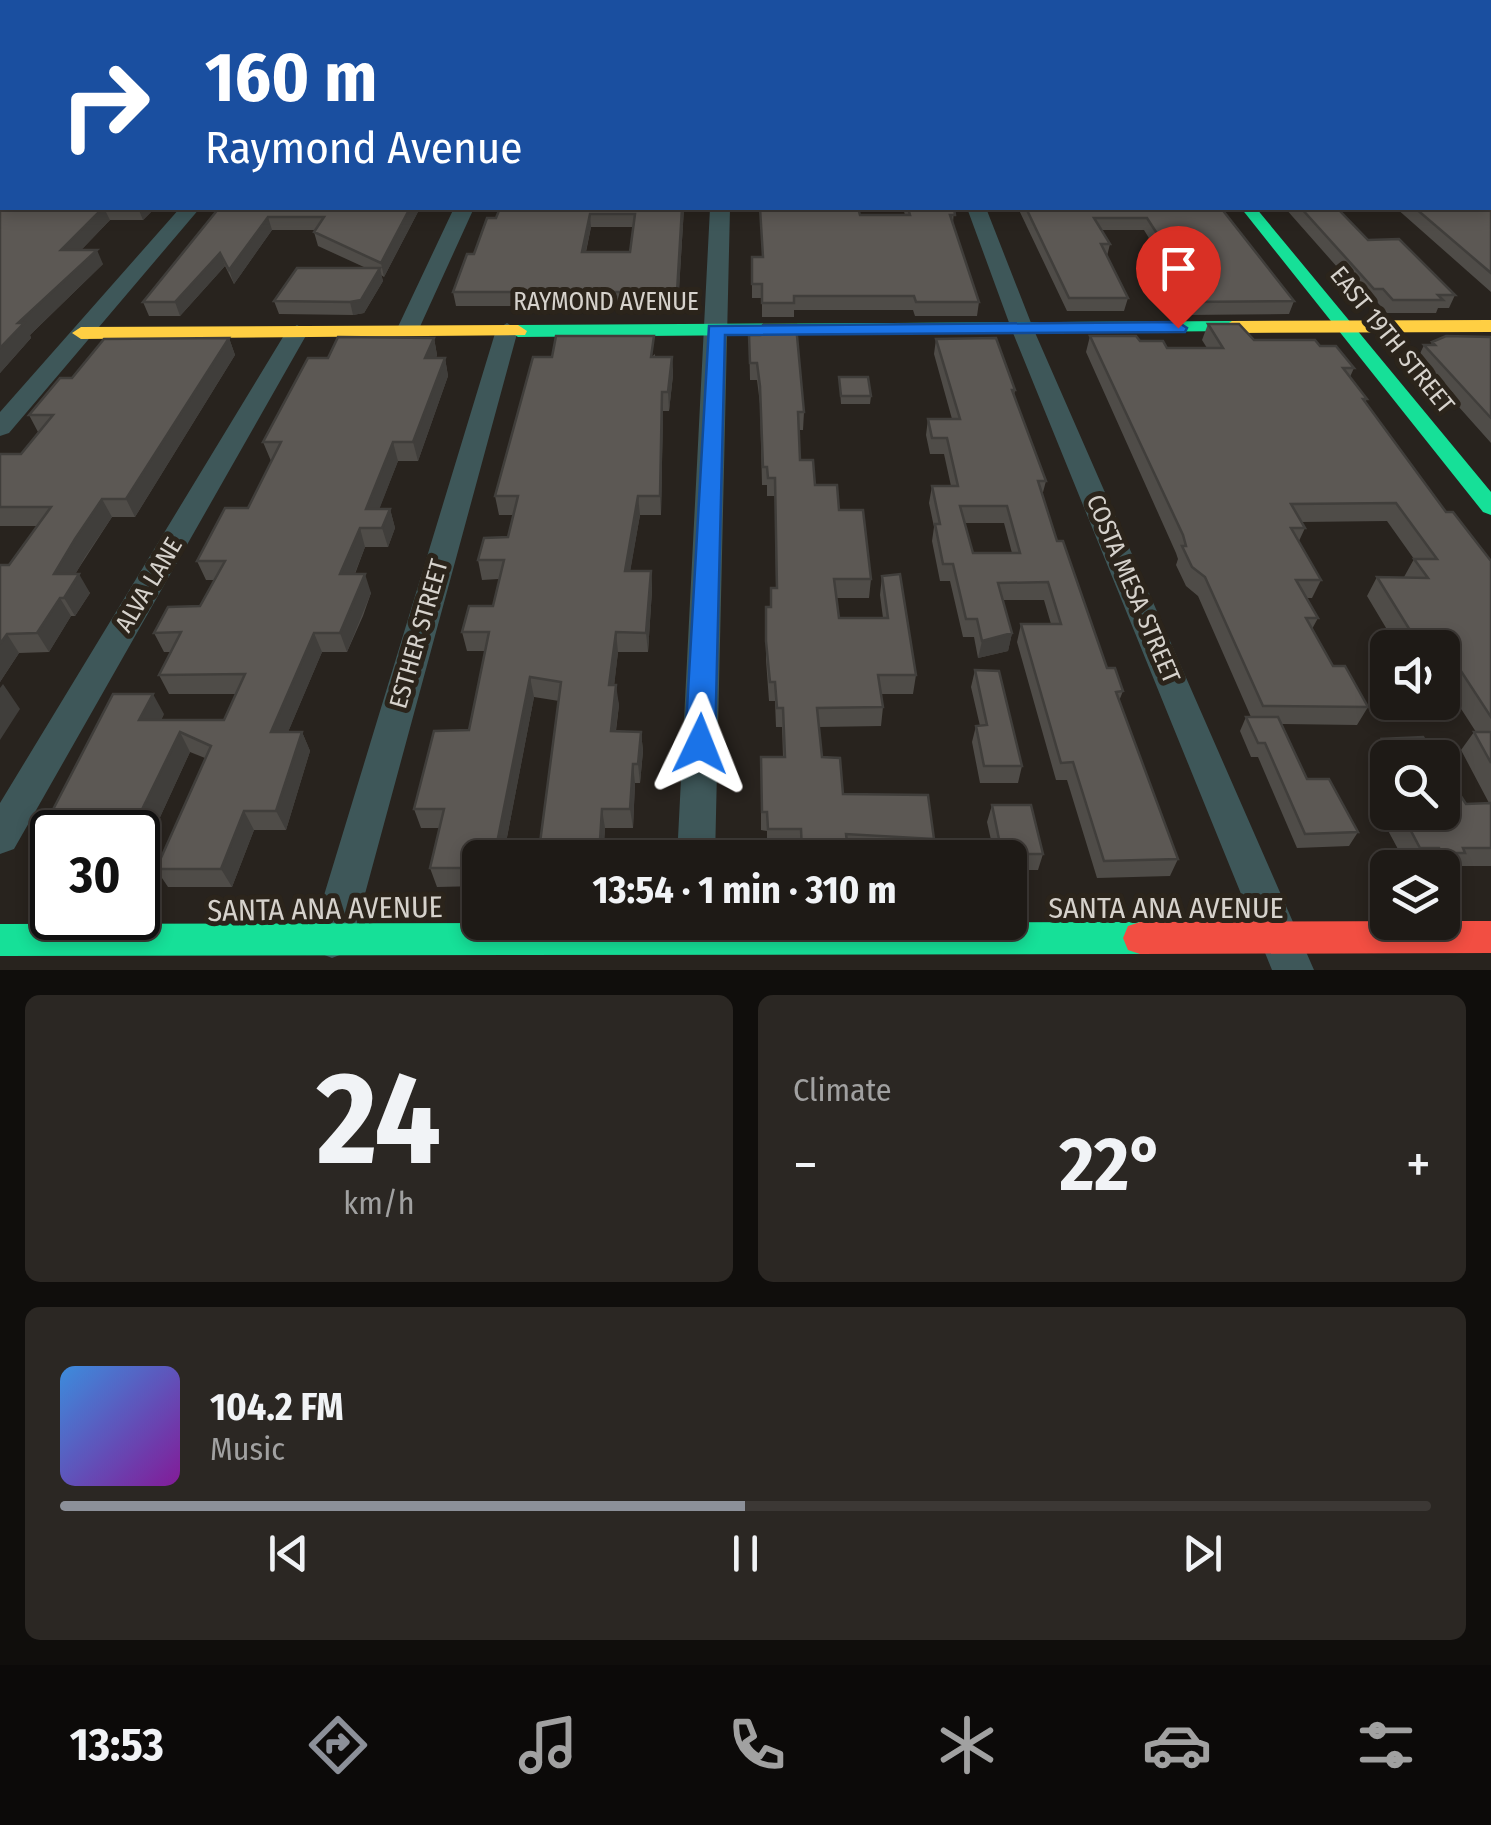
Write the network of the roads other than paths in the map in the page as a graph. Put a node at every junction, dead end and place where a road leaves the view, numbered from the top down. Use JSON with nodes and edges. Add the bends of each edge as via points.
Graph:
{"nodes":[{"id":1,"x":188,"y":210,"type":"edge"},
{"id":2,"x":463,"y":210,"type":"edge"},
{"id":3,"x":720,"y":210,"type":"edge"},
{"id":4,"x":977,"y":210,"type":"edge"},
{"id":5,"x":1250,"y":210,"type":"edge"},
{"id":6,"x":1491,"y":326,"type":"edge"},
{"id":7,"x":1022,"y":328,"type":"junction"},
{"id":8,"x":1347,"y":328,"type":"junction"},
{"id":9,"x":506,"y":330,"type":"junction"},
{"id":10,"x":715,"y":330,"type":"junction"},
{"id":11,"x":407,"y":331,"type":"junction"},
{"id":12,"x":297,"y":332,"type":"junction"},
{"id":13,"x":81,"y":333,"type":"junction"},
{"id":14,"x":0,"y":428,"type":"edge"},
{"id":15,"x":1491,"y":508,"type":"edge"},
{"id":16,"x":0,"y":837,"type":"edge"},
{"id":17,"x":697,"y":840,"type":"edge"},
{"id":18,"x":1491,"y":937,"type":"edge"},
{"id":19,"x":332,"y":938,"type":"junction"},
{"id":20,"x":1282,"y":938,"type":"junction"},
{"id":21,"x":0,"y":940,"type":"edge"},
{"id":22,"x":693,"y":943,"type":"edge"},
{"id":23,"x":128,"y":956,"type":"edge"},
{"id":24,"x":1294,"y":970,"type":"edge"}],
"edges":[{"from":1,"to":13,"type":"street"},
{"from":2,"to":11,"type":"street"},
{"from":3,"to":10,"type":"street"},
{"from":4,"to":7,"type":"street","name":"COSTA MESA STREET"},
{"from":5,"to":8,"type":"street","name":"EAST 19TH STREET"},
{"from":6,"to":8,"type":"street","name":"RAYMOND AVENUE"},
{"from":7,"to":8,"type":"street","name":"RAYMOND AVENUE"},
{"from":7,"to":10,"type":"street","name":"RAYMOND AVENUE"},
{"from":7,"to":20,"type":"street","name":"COSTA MESA STREET"},
{"from":8,"to":15,"type":"street","name":"EAST 19TH STREET"},
{"from":9,"to":10,"type":"street","name":"RAYMOND AVENUE"},
{"from":9,"to":11,"type":"street","name":"RAYMOND AVENUE"},
{"from":9,"to":19,"type":"street","name":"ESTHER STREET"},
{"from":10,"to":17,"type":"street"},
{"from":11,"to":12,"type":"street","name":"RAYMOND AVENUE"},
{"from":12,"to":13,"type":"street","name":"RAYMOND AVENUE"},
{"from":12,"to":16,"type":"street","name":"ALVA LANE"},
{"from":13,"to":14,"type":"street"},
{"from":18,"to":20,"type":"street","name":"SANTA ANA AVENUE"},
{"from":19,"to":22,"type":"street","name":"SANTA ANA AVENUE"},
{"from":19,"to":23,"type":"street","name":"SANTA ANA AVENUE"},
{"from":20,"to":22,"type":"street","name":"SANTA ANA AVENUE"},
{"from":20,"to":24,"type":"street","name":"COSTA MESA STREET"},
{"from":21,"to":23,"type":"street","name":"SANTA ANA AVENUE"}]}
